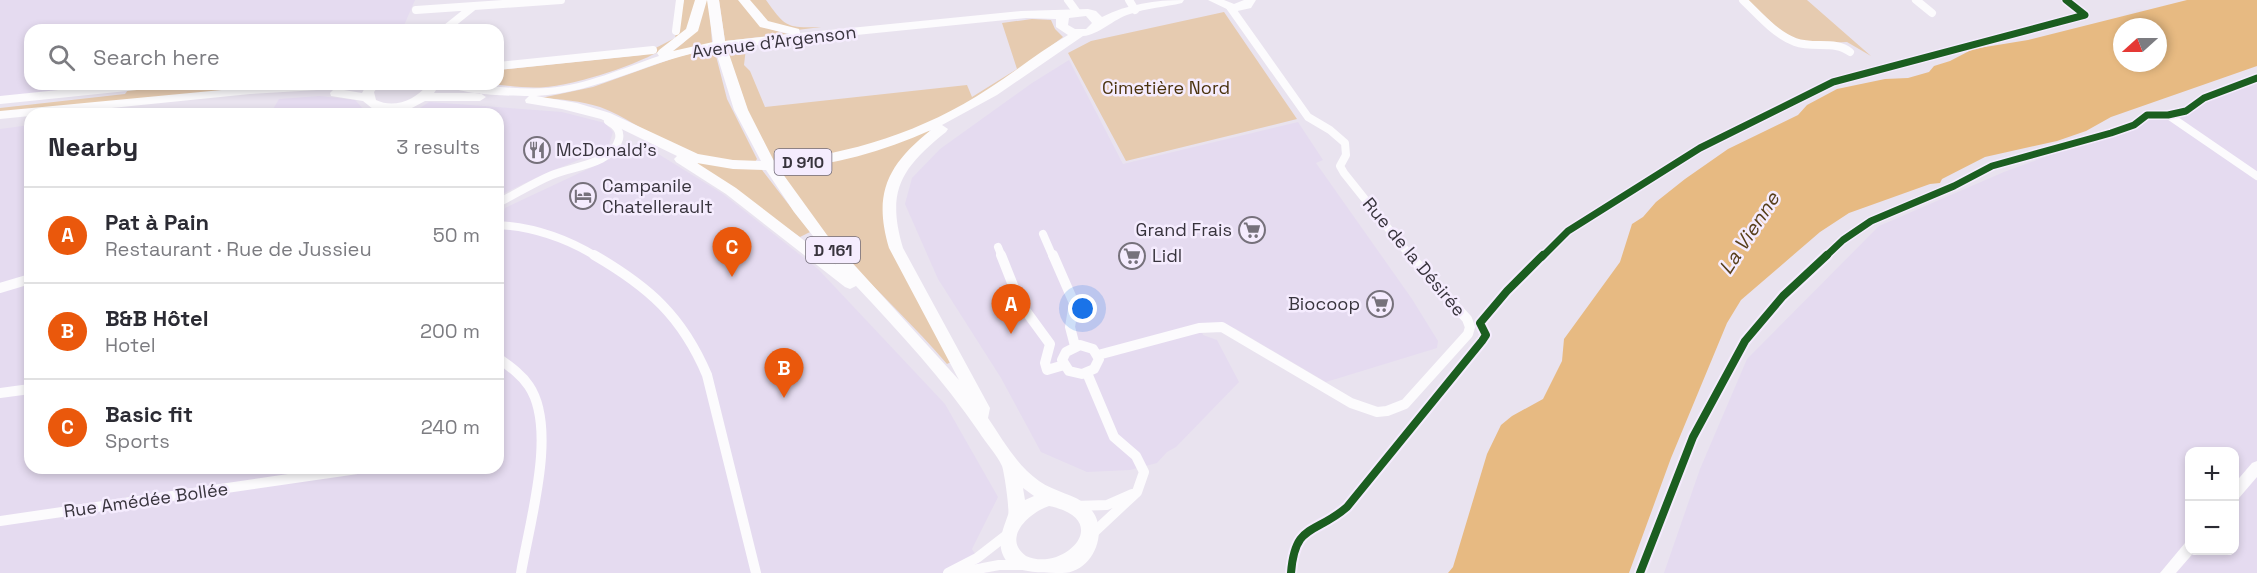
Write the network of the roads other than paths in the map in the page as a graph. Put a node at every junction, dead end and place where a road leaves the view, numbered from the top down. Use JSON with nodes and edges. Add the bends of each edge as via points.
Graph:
{"nodes":[{"id":1,"x":561,"y":0,"type":"edge"},
{"id":2,"x":680,"y":0,"type":"edge"},
{"id":3,"x":701,"y":0,"type":"edge"},
{"id":4,"x":713,"y":0,"type":"edge"},
{"id":5,"x":744,"y":0,"type":"edge"},
{"id":6,"x":1068,"y":0,"type":"edge"},
{"id":7,"x":1178,"y":0,"type":"edge"},
{"id":8,"x":1743,"y":0,"type":"edge"},
{"id":9,"x":1916,"y":0,"type":"edge"},
{"id":10,"x":1231,"y":5,"type":"edge"},
{"id":11,"x":474,"y":6,"type":"junction"},
{"id":12,"x":1131,"y":7,"type":"edge"},
{"id":13,"x":416,"y":10,"type":"dead end"},
{"id":14,"x":1071,"y":13,"type":"junction"},
{"id":15,"x":1091,"y":13,"type":"junction"},
{"id":16,"x":1932,"y":13,"type":"dead end"},
{"id":17,"x":452,"y":24,"type":"edge"},
{"id":18,"x":1098,"y":26,"type":"junction"},
{"id":19,"x":676,"y":31,"type":"dead end"},
{"id":20,"x":849,"y":32,"type":"junction"},
{"id":21,"x":1078,"y":34,"type":"junction"},
{"id":22,"x":652,"y":50,"type":"dead end"},
{"id":23,"x":1850,"y":52,"type":"dead end"},
{"id":24,"x":504,"y":65,"type":"edge"},
{"id":25,"x":616,"y":75,"type":"junction"},
{"id":26,"x":504,"y":88,"type":"edge"},
{"id":27,"x":98,"y":90,"type":"edge"},
{"id":28,"x":250,"y":90,"type":"edge"},
{"id":29,"x":370,"y":90,"type":"edge"},
{"id":30,"x":429,"y":90,"type":"edge"},
{"id":31,"x":423,"y":97,"type":"junction"},
{"id":32,"x":368,"y":98,"type":"junction"},
{"id":33,"x":2204,"y":98,"type":"dead end"},
{"id":34,"x":0,"y":100,"type":"edge"},
{"id":35,"x":980,"y":100,"type":"junction"},
{"id":36,"x":542,"y":101,"type":"junction"},
{"id":37,"x":70,"y":108,"type":"edge"},
{"id":38,"x":130,"y":108,"type":"edge"},
{"id":39,"x":382,"y":108,"type":"edge"},
{"id":40,"x":408,"y":108,"type":"edge"},
{"id":41,"x":24,"y":113,"type":"edge"},
{"id":42,"x":0,"y":115,"type":"edge"},
{"id":43,"x":24,"y":119,"type":"edge"},
{"id":44,"x":0,"y":121,"type":"edge"},
{"id":45,"x":622,"y":122,"type":"junction"},
{"id":46,"x":2257,"y":176,"type":"edge"},
{"id":47,"x":504,"y":200,"type":"edge"},
{"id":48,"x":504,"y":224,"type":"edge"},
{"id":49,"x":1044,"y":234,"type":"dead end"},
{"id":50,"x":998,"y":247,"type":"dead end"},
{"id":51,"x":24,"y":281,"type":"edge"},
{"id":52,"x":0,"y":288,"type":"edge"},
{"id":53,"x":899,"y":321,"type":"junction"},
{"id":54,"x":1075,"y":346,"type":"junction"},
{"id":55,"x":1098,"y":355,"type":"junction"},
{"id":56,"x":504,"y":361,"type":"edge"},
{"id":57,"x":1064,"y":365,"type":"junction"},
{"id":58,"x":1087,"y":373,"type":"junction"},
{"id":59,"x":24,"y":391,"type":"edge"},
{"id":60,"x":0,"y":393,"type":"edge"},
{"id":61,"x":981,"y":422,"type":"junction"},
{"id":62,"x":2257,"y":467,"type":"edge"},
{"id":63,"x":1011,"y":468,"type":"junction"},
{"id":64,"x":323,"y":474,"type":"edge"},
{"id":65,"x":2239,"y":489,"type":"edge"},
{"id":66,"x":1137,"y":492,"type":"junction"},
{"id":67,"x":1059,"y":500,"type":"junction"},
{"id":68,"x":1076,"y":506,"type":"junction"},
{"id":69,"x":1018,"y":513,"type":"junction"},
{"id":70,"x":0,"y":521,"type":"edge"},
{"id":71,"x":1008,"y":534,"type":"junction"},
{"id":72,"x":1091,"y":535,"type":"junction"},
{"id":73,"x":2185,"y":553,"type":"edge"},
{"id":74,"x":1086,"y":554,"type":"junction"},
{"id":75,"x":1023,"y":565,"type":"junction"},
{"id":76,"x":521,"y":573,"type":"edge"},
{"id":77,"x":756,"y":573,"type":"edge"},
{"id":78,"x":948,"y":573,"type":"edge"},
{"id":79,"x":957,"y":573,"type":"edge"},
{"id":80,"x":1044,"y":573,"type":"edge"},
{"id":81,"x":1085,"y":573,"type":"edge"},
{"id":82,"x":2167,"y":573,"type":"edge"}],
"edges":[{"from":1,"to":11,"type":"street"},
{"from":2,"to":19,"type":"street"},
{"from":3,"to":25,"type":"main road","via":[[694,25],[684,39],[664,53]]},
{"from":4,"to":53,"type":"main road","number":"D 161","via":[[732,90],[774,174],[845,265]]},
{"from":5,"to":20,"type":"main road","via":[[760,20],[776,29]]},
{"from":6,"to":14,"type":"street"},
{"from":7,"to":12,"type":"main road"},
{"from":8,"to":23,"type":"street","via":[[1793,43],[1823,48],[1841,45]]},
{"from":9,"to":16,"type":"street"},
{"from":10,"to":55,"type":"street","name":"Rue de la Désirée","via":[[1308,117],[1345,143],[1346,155],[1340,166],[1344,173],[1393,237],[1467,319],[1468,334],[1409,403],[1385,411],[1351,403],[1222,327],[1199,328]]},
{"from":11,"to":13,"type":"street"},
{"from":11,"to":17,"type":"street"},
{"from":12,"to":15,"type":"main road"},
{"from":12,"to":18,"type":"main road"},
{"from":14,"to":15,"type":"main road","name":"Avenue d'Argenson"},
{"from":14,"to":20,"type":"main road","name":"Avenue d'Argenson"},
{"from":14,"to":21,"type":"main road","via":[[1061,21],[1062,27]]},
{"from":15,"to":18,"type":"main road"},
{"from":18,"to":21,"type":"main road"},
{"from":20,"to":25,"type":"main road","name":"Avenue d'Argenson","via":[[704,47]]},
{"from":21,"to":35,"type":"main road","number":"D 910"},
{"from":22,"to":24,"type":"street"},
{"from":25,"to":26,"type":"main road","name":"Avenue d'Argenson","via":[[545,92]]},
{"from":27,"to":34,"type":"street"},
{"from":28,"to":37,"type":"main road"},
{"from":29,"to":32,"type":"main road"},
{"from":30,"to":31,"type":"main road"},
{"from":31,"to":36,"type":"main road","number":"D 910"},
{"from":31,"to":40,"type":"main road"},
{"from":32,"to":38,"type":"main road","via":[[349,93],[276,94]]},
{"from":32,"to":39,"type":"main road"},
{"from":33,"to":46,"type":"street","via":[[2186,111],[2168,115]]},
{"from":35,"to":45,"type":"main road","number":"D 910","via":[[926,129],[872,149],[787,164],[736,164],[697,158]]},
{"from":35,"to":61,"type":"main road","via":[[907,158],[890,186],[887,210],[896,248],[982,408]]},
{"from":36,"to":45,"type":"main road","number":"D 910","via":[[590,109]]},
{"from":36,"to":47,"type":"street","via":[[610,122],[618,128],[618,141],[603,157],[554,175]]},
{"from":41,"to":42,"type":"main road"},
{"from":43,"to":44,"type":"main road"},
{"from":45,"to":53,"type":"main road","via":[[731,191],[826,263],[876,308]]},
{"from":48,"to":77,"type":"street","via":[[545,231],[577,244],[644,285],[679,321],[707,375]]},
{"from":49,"to":54,"type":"street","via":[[1074,303],[1068,328]]},
{"from":50,"to":57,"type":"street","via":[[1020,303],[1050,344],[1047,370]]},
{"from":51,"to":52,"type":"street"},
{"from":53,"to":61,"type":"main road","number":"D 161"},
{"from":54,"to":55,"type":"street","via":[[1089,347]]},
{"from":54,"to":57,"type":"street","via":[[1066,352]]},
{"from":55,"to":58,"type":"street","via":[[1097,366]]},
{"from":56,"to":76,"type":"street","via":[[528,384],[543,422]]},
{"from":57,"to":58,"type":"street","via":[[1073,373]]},
{"from":58,"to":66,"type":"street","via":[[1114,437],[1142,466],[1143,479]]},
{"from":59,"to":60,"type":"street"},
{"from":61,"to":63,"type":"main road","number":"D 161"},
{"from":62,"to":65,"type":"street"},
{"from":63,"to":67,"type":"main road","number":"D 161","via":[[1033,488]]},
{"from":63,"to":69,"type":"main road","number":"D 161"},
{"from":64,"to":70,"type":"street","name":"Rue Amédée Bollée"},
{"from":66,"to":68,"type":"street","via":[[1107,505]]},
{"from":66,"to":72,"type":"street"},
{"from":67,"to":68,"type":"main road"},
{"from":67,"to":69,"type":"main road","via":[[1041,500]]},
{"from":68,"to":72,"type":"main road","via":[[1086,516]]},
{"from":69,"to":71,"type":"main road"},
{"from":71,"to":75,"type":"main road","via":[[1011,551]]},
{"from":71,"to":78,"type":"street","via":[[986,552]]},
{"from":72,"to":74,"type":"main road"},
{"from":73,"to":82,"type":"street"},
{"from":74,"to":80,"type":"main road","via":[[1068,568]]},
{"from":74,"to":81,"type":"main road"},
{"from":75,"to":79,"type":"street"},
{"from":75,"to":80,"type":"main road"}]}
